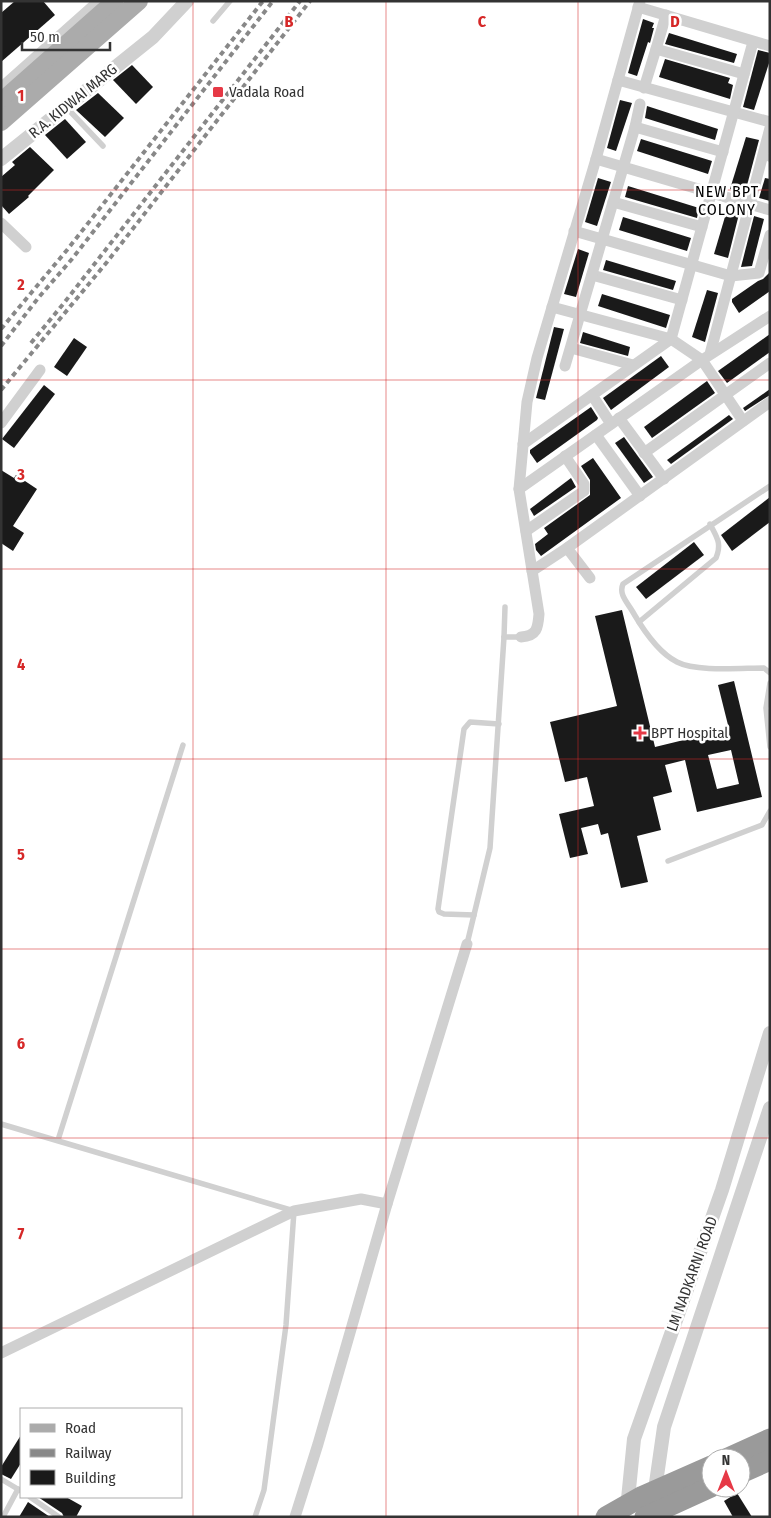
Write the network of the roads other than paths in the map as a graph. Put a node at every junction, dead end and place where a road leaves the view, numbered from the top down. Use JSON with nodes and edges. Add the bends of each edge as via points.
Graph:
{"nodes":[{"id":1,"x":101,"y":1,"type":"edge"},
{"id":2,"x":115,"y":1,"type":"edge"},
{"id":3,"x":139,"y":1,"type":"edge"},
{"id":4,"x":187,"y":1,"type":"edge"},
{"id":5,"x":230,"y":1,"type":"edge"},
{"id":6,"x":639,"y":4,"type":"edge"},
{"id":7,"x":666,"y":15,"type":"junction"},
{"id":8,"x":214,"y":21,"type":"dead end"},
{"id":9,"x":753,"y":42,"type":"junction"},
{"id":10,"x":770,"y":46,"type":"edge"},
{"id":11,"x":656,"y":49,"type":"junction"},
{"id":12,"x":744,"y":74,"type":"junction"},
{"id":13,"x":618,"y":80,"type":"junction"},
{"id":14,"x":644,"y":88,"type":"junction"},
{"id":15,"x":1,"y":90,"type":"edge"},
{"id":16,"x":1,"y":102,"type":"edge"},
{"id":17,"x":640,"y":104,"type":"dead end"},
{"id":18,"x":66,"y":107,"type":"junction"},
{"id":19,"x":734,"y":112,"type":"junction"},
{"id":20,"x":1,"y":122,"type":"edge"},
{"id":21,"x":770,"y":122,"type":"edge"},
{"id":22,"x":635,"y":127,"type":"junction"},
{"id":23,"x":770,"y":128,"type":"edge"},
{"id":24,"x":104,"y":146,"type":"dead end"},
{"id":25,"x":723,"y":152,"type":"junction"},
{"id":26,"x":596,"y":158,"type":"junction"},
{"id":27,"x":768,"y":158,"type":"edge"},
{"id":28,"x":1,"y":159,"type":"edge"},
{"id":29,"x":623,"y":166,"type":"junction"},
{"id":30,"x":712,"y":193,"type":"junction"},
{"id":31,"x":613,"y":202,"type":"junction"},
{"id":32,"x":750,"y":203,"type":"junction"},
{"id":33,"x":770,"y":210,"type":"edge"},
{"id":34,"x":702,"y":227,"type":"junction"},
{"id":35,"x":3,"y":228,"type":"edge"},
{"id":36,"x":574,"y":231,"type":"junction"},
{"id":37,"x":770,"y":235,"type":"edge"},
{"id":38,"x":602,"y":239,"type":"junction"},
{"id":39,"x":26,"y":247,"type":"dead end"},
{"id":40,"x":691,"y":266,"type":"junction"},
{"id":41,"x":770,"y":267,"type":"edge"},
{"id":42,"x":759,"y":273,"type":"junction"},
{"id":43,"x":592,"y":275,"type":"junction"},
{"id":44,"x":731,"y":276,"type":"junction"},
{"id":45,"x":682,"y":300,"type":"junction"},
{"id":46,"x":552,"y":307,"type":"junction"},
{"id":47,"x":580,"y":314,"type":"junction"},
{"id":48,"x":770,"y":316,"type":"edge"},
{"id":49,"x":671,"y":338,"type":"junction"},
{"id":50,"x":571,"y":348,"type":"junction"},
{"id":51,"x":706,"y":357,"type":"junction"},
{"id":52,"x":770,"y":363,"type":"edge"},
{"id":53,"x":566,"y":366,"type":"dead end"},
{"id":54,"x":633,"y":366,"type":"junction"},
{"id":55,"x":40,"y":370,"type":"dead end"},
{"id":56,"x":592,"y":395,"type":"junction"},
{"id":57,"x":725,"y":395,"type":"junction"},
{"id":58,"x":770,"y":402,"type":"edge"},
{"id":59,"x":615,"y":421,"type":"junction"},
{"id":60,"x":743,"y":422,"type":"junction"},
{"id":61,"x":1,"y":423,"type":"edge"},
{"id":62,"x":596,"y":434,"type":"junction"},
{"id":63,"x":523,"y":444,"type":"junction"},
{"id":64,"x":644,"y":453,"type":"junction"},
{"id":65,"x":565,"y":456,"type":"junction"},
{"id":66,"x":664,"y":479,"type":"junction"},
{"id":67,"x":770,"y":486,"type":"edge"},
{"id":68,"x":519,"y":489,"type":"junction"},
{"id":69,"x":640,"y":496,"type":"junction"},
{"id":70,"x":710,"y":524,"type":"junction"},
{"id":71,"x":526,"y":531,"type":"junction"},
{"id":72,"x":568,"y":548,"type":"junction"},
{"id":73,"x":532,"y":571,"type":"junction"},
{"id":74,"x":590,"y":578,"type":"dead end"},
{"id":75,"x":505,"y":607,"type":"dead end"},
{"id":76,"x":639,"y":622,"type":"junction"},
{"id":77,"x":504,"y":637,"type":"junction"},
{"id":78,"x":521,"y":637,"type":"joint"},
{"id":79,"x":770,"y":673,"type":"edge"},
{"id":80,"x":770,"y":683,"type":"edge"},
{"id":81,"x":499,"y":724,"type":"junction"},
{"id":82,"x":182,"y":745,"type":"dead end"},
{"id":83,"x":770,"y":747,"type":"edge"},
{"id":84,"x":770,"y":811,"type":"edge"},
{"id":85,"x":770,"y":822,"type":"edge"},
{"id":86,"x":762,"y":825,"type":"junction"},
{"id":87,"x":668,"y":861,"type":"dead end"},
{"id":88,"x":474,"y":915,"type":"junction"},
{"id":89,"x":467,"y":944,"type":"joint"},
{"id":90,"x":770,"y":1033,"type":"edge"},
{"id":91,"x":770,"y":1108,"type":"edge"},
{"id":92,"x":1,"y":1124,"type":"edge"},
{"id":93,"x":58,"y":1140,"type":"junction"},
{"id":94,"x":387,"y":1204,"type":"junction"},
{"id":95,"x":294,"y":1211,"type":"junction"},
{"id":96,"x":1,"y":1353,"type":"edge"},
{"id":97,"x":770,"y":1431,"type":"edge"},
{"id":98,"x":770,"y":1439,"type":"edge"},
{"id":99,"x":750,"y":1448,"type":"edge"},
{"id":100,"x":770,"y":1461,"type":"edge"},
{"id":101,"x":701,"y":1470,"type":"edge"},
{"id":102,"x":751,"y":1470,"type":"edge"},
{"id":103,"x":1,"y":1479,"type":"edge"},
{"id":104,"x":656,"y":1483,"type":"junction"},
{"id":105,"x":20,"y":1490,"type":"edge"},
{"id":106,"x":701,"y":1492,"type":"edge"},
{"id":107,"x":701,"y":1492,"type":"edge"},
{"id":108,"x":628,"y":1497,"type":"junction"},
{"id":109,"x":31,"y":1498,"type":"edge"},
{"id":110,"x":3,"y":1517,"type":"edge"},
{"id":111,"x":59,"y":1517,"type":"edge"},
{"id":112,"x":255,"y":1517,"type":"edge"},
{"id":113,"x":295,"y":1517,"type":"edge"},
{"id":114,"x":592,"y":1517,"type":"edge"},
{"id":115,"x":606,"y":1517,"type":"edge"},
{"id":116,"x":627,"y":1517,"type":"edge"},
{"id":117,"x":645,"y":1517,"type":"edge"},
{"id":118,"x":652,"y":1517,"type":"edge"}],
"edges":[{"from":1,"to":15,"type":"street"},
{"from":2,"to":16,"type":"main road"},
{"from":3,"to":20,"type":"main road"},
{"from":4,"to":18,"type":"street","name":"R.A. KIDWAI MARG","via":[[154,37]]},
{"from":5,"to":8,"type":"lane"},
{"from":6,"to":7,"type":"street"},
{"from":6,"to":13,"type":"street"},
{"from":7,"to":9,"type":"street"},
{"from":7,"to":11,"type":"street"},
{"from":9,"to":10,"type":"street"},
{"from":9,"to":12,"type":"street"},
{"from":11,"to":12,"type":"street"},
{"from":11,"to":14,"type":"street"},
{"from":12,"to":19,"type":"street"},
{"from":13,"to":14,"type":"street"},
{"from":13,"to":26,"type":"street"},
{"from":14,"to":19,"type":"street"},
{"from":17,"to":22,"type":"street"},
{"from":18,"to":24,"type":"lane"},
{"from":18,"to":28,"type":"street","name":"R.A. KIDWAI MARG"},
{"from":19,"to":21,"type":"street"},
{"from":19,"to":25,"type":"street"},
{"from":22,"to":25,"type":"street"},
{"from":22,"to":29,"type":"street"},
{"from":23,"to":27,"type":"street"},
{"from":25,"to":30,"type":"street"},
{"from":26,"to":29,"type":"street"},
{"from":26,"to":36,"type":"street"},
{"from":27,"to":32,"type":"street"},
{"from":29,"to":30,"type":"street"},
{"from":29,"to":31,"type":"street"},
{"from":30,"to":32,"type":"street"},
{"from":30,"to":34,"type":"street"},
{"from":31,"to":34,"type":"street"},
{"from":31,"to":38,"type":"street"},
{"from":32,"to":33,"type":"street"},
{"from":32,"to":44,"type":"street"},
{"from":34,"to":40,"type":"street"},
{"from":35,"to":39,"type":"street"},
{"from":36,"to":38,"type":"street"},
{"from":36,"to":46,"type":"street"},
{"from":37,"to":42,"type":"street"},
{"from":38,"to":40,"type":"street"},
{"from":38,"to":43,"type":"street"},
{"from":40,"to":44,"type":"street"},
{"from":40,"to":45,"type":"street"},
{"from":41,"to":42,"type":"street"},
{"from":42,"to":44,"type":"street"},
{"from":43,"to":45,"type":"street"},
{"from":43,"to":47,"type":"street"},
{"from":44,"to":51,"type":"street"},
{"from":45,"to":49,"type":"street"},
{"from":46,"to":47,"type":"street"},
{"from":46,"to":63,"type":"street","via":[[527,402]]},
{"from":47,"to":49,"type":"street"},
{"from":47,"to":50,"type":"street"},
{"from":48,"to":51,"type":"street"},
{"from":49,"to":51,"type":"street"},
{"from":49,"to":54,"type":"street"},
{"from":50,"to":53,"type":"street"},
{"from":50,"to":54,"type":"street"},
{"from":51,"to":57,"type":"street"},
{"from":51,"to":59,"type":"street"},
{"from":52,"to":57,"type":"street"},
{"from":54,"to":56,"type":"street"},
{"from":55,"to":61,"type":"street"},
{"from":56,"to":59,"type":"street"},
{"from":56,"to":63,"type":"street"},
{"from":57,"to":60,"type":"street"},
{"from":57,"to":64,"type":"street"},
{"from":58,"to":60,"type":"street"},
{"from":59,"to":62,"type":"street"},
{"from":59,"to":64,"type":"street"},
{"from":60,"to":66,"type":"street"},
{"from":62,"to":65,"type":"street"},
{"from":62,"to":69,"type":"street"},
{"from":63,"to":68,"type":"street"},
{"from":64,"to":66,"type":"street"},
{"from":65,"to":68,"type":"street"},
{"from":65,"to":71,"type":"street","via":[[584,484],[584,491]]},
{"from":66,"to":69,"type":"street"},
{"from":67,"to":70,"type":"lane"},
{"from":68,"to":71,"type":"street"},
{"from":69,"to":72,"type":"street"},
{"from":70,"to":76,"type":"lane","via":[[719,540],[716,558]]},
{"from":70,"to":76,"type":"lane","via":[[622,584],[621,594]]},
{"from":71,"to":73,"type":"street"},
{"from":72,"to":73,"type":"street"},
{"from":72,"to":74,"type":"street"},
{"from":73,"to":78,"type":"street","via":[[539,614],[538,629],[528,637]]},
{"from":75,"to":77,"type":"lane"},
{"from":76,"to":79,"type":"lane","via":[[665,654],[677,662],[691,667],[764,668]]},
{"from":77,"to":78,"type":"lane"},
{"from":77,"to":81,"type":"lane"},
{"from":80,"to":83,"type":"lane","via":[[766,708]]},
{"from":81,"to":88,"type":"lane","via":[[490,848]]},
{"from":81,"to":88,"type":"lane","via":[[470,722],[464,729],[438,909],[444,914]]},
{"from":82,"to":93,"type":"lane"},
{"from":84,"to":86,"type":"lane"},
{"from":85,"to":86,"type":"lane"},
{"from":86,"to":87,"type":"lane"},
{"from":88,"to":89,"type":"lane"},
{"from":89,"to":94,"type":"street"},
{"from":90,"to":108,"type":"street","name":"LM NADKARNI ROAD","via":[[722,1190],[634,1439]]},
{"from":91,"to":104,"type":"street","name":"LM NADKARNI ROAD","via":[[664,1427]]},
{"from":92,"to":93,"type":"lane"},
{"from":93,"to":95,"type":"lane"},
{"from":94,"to":95,"type":"street","via":[[360,1199]]},
{"from":94,"to":113,"type":"street"},
{"from":95,"to":96,"type":"street"},
{"from":95,"to":112,"type":"lane","via":[[286,1325],[264,1490]]},
{"from":97,"to":104,"type":"street"},
{"from":98,"to":99,"type":"highway"},
{"from":100,"to":102,"type":"highway"},
{"from":101,"to":115,"type":"highway","bridge":true,"via":[[643,1496]]},
{"from":103,"to":105,"type":"lane"},
{"from":104,"to":108,"type":"street"},
{"from":104,"to":118,"type":"street","name":"LM NADKARNI ROAD"},
{"from":105,"to":110,"type":"lane"},
{"from":106,"to":118,"type":"street"},
{"from":107,"to":117,"type":"highway","bridge":true},
{"from":108,"to":114,"type":"street"},
{"from":108,"to":116,"type":"street","name":"LM NADKARNI ROAD"},
{"from":109,"to":111,"type":"lane"}]}
